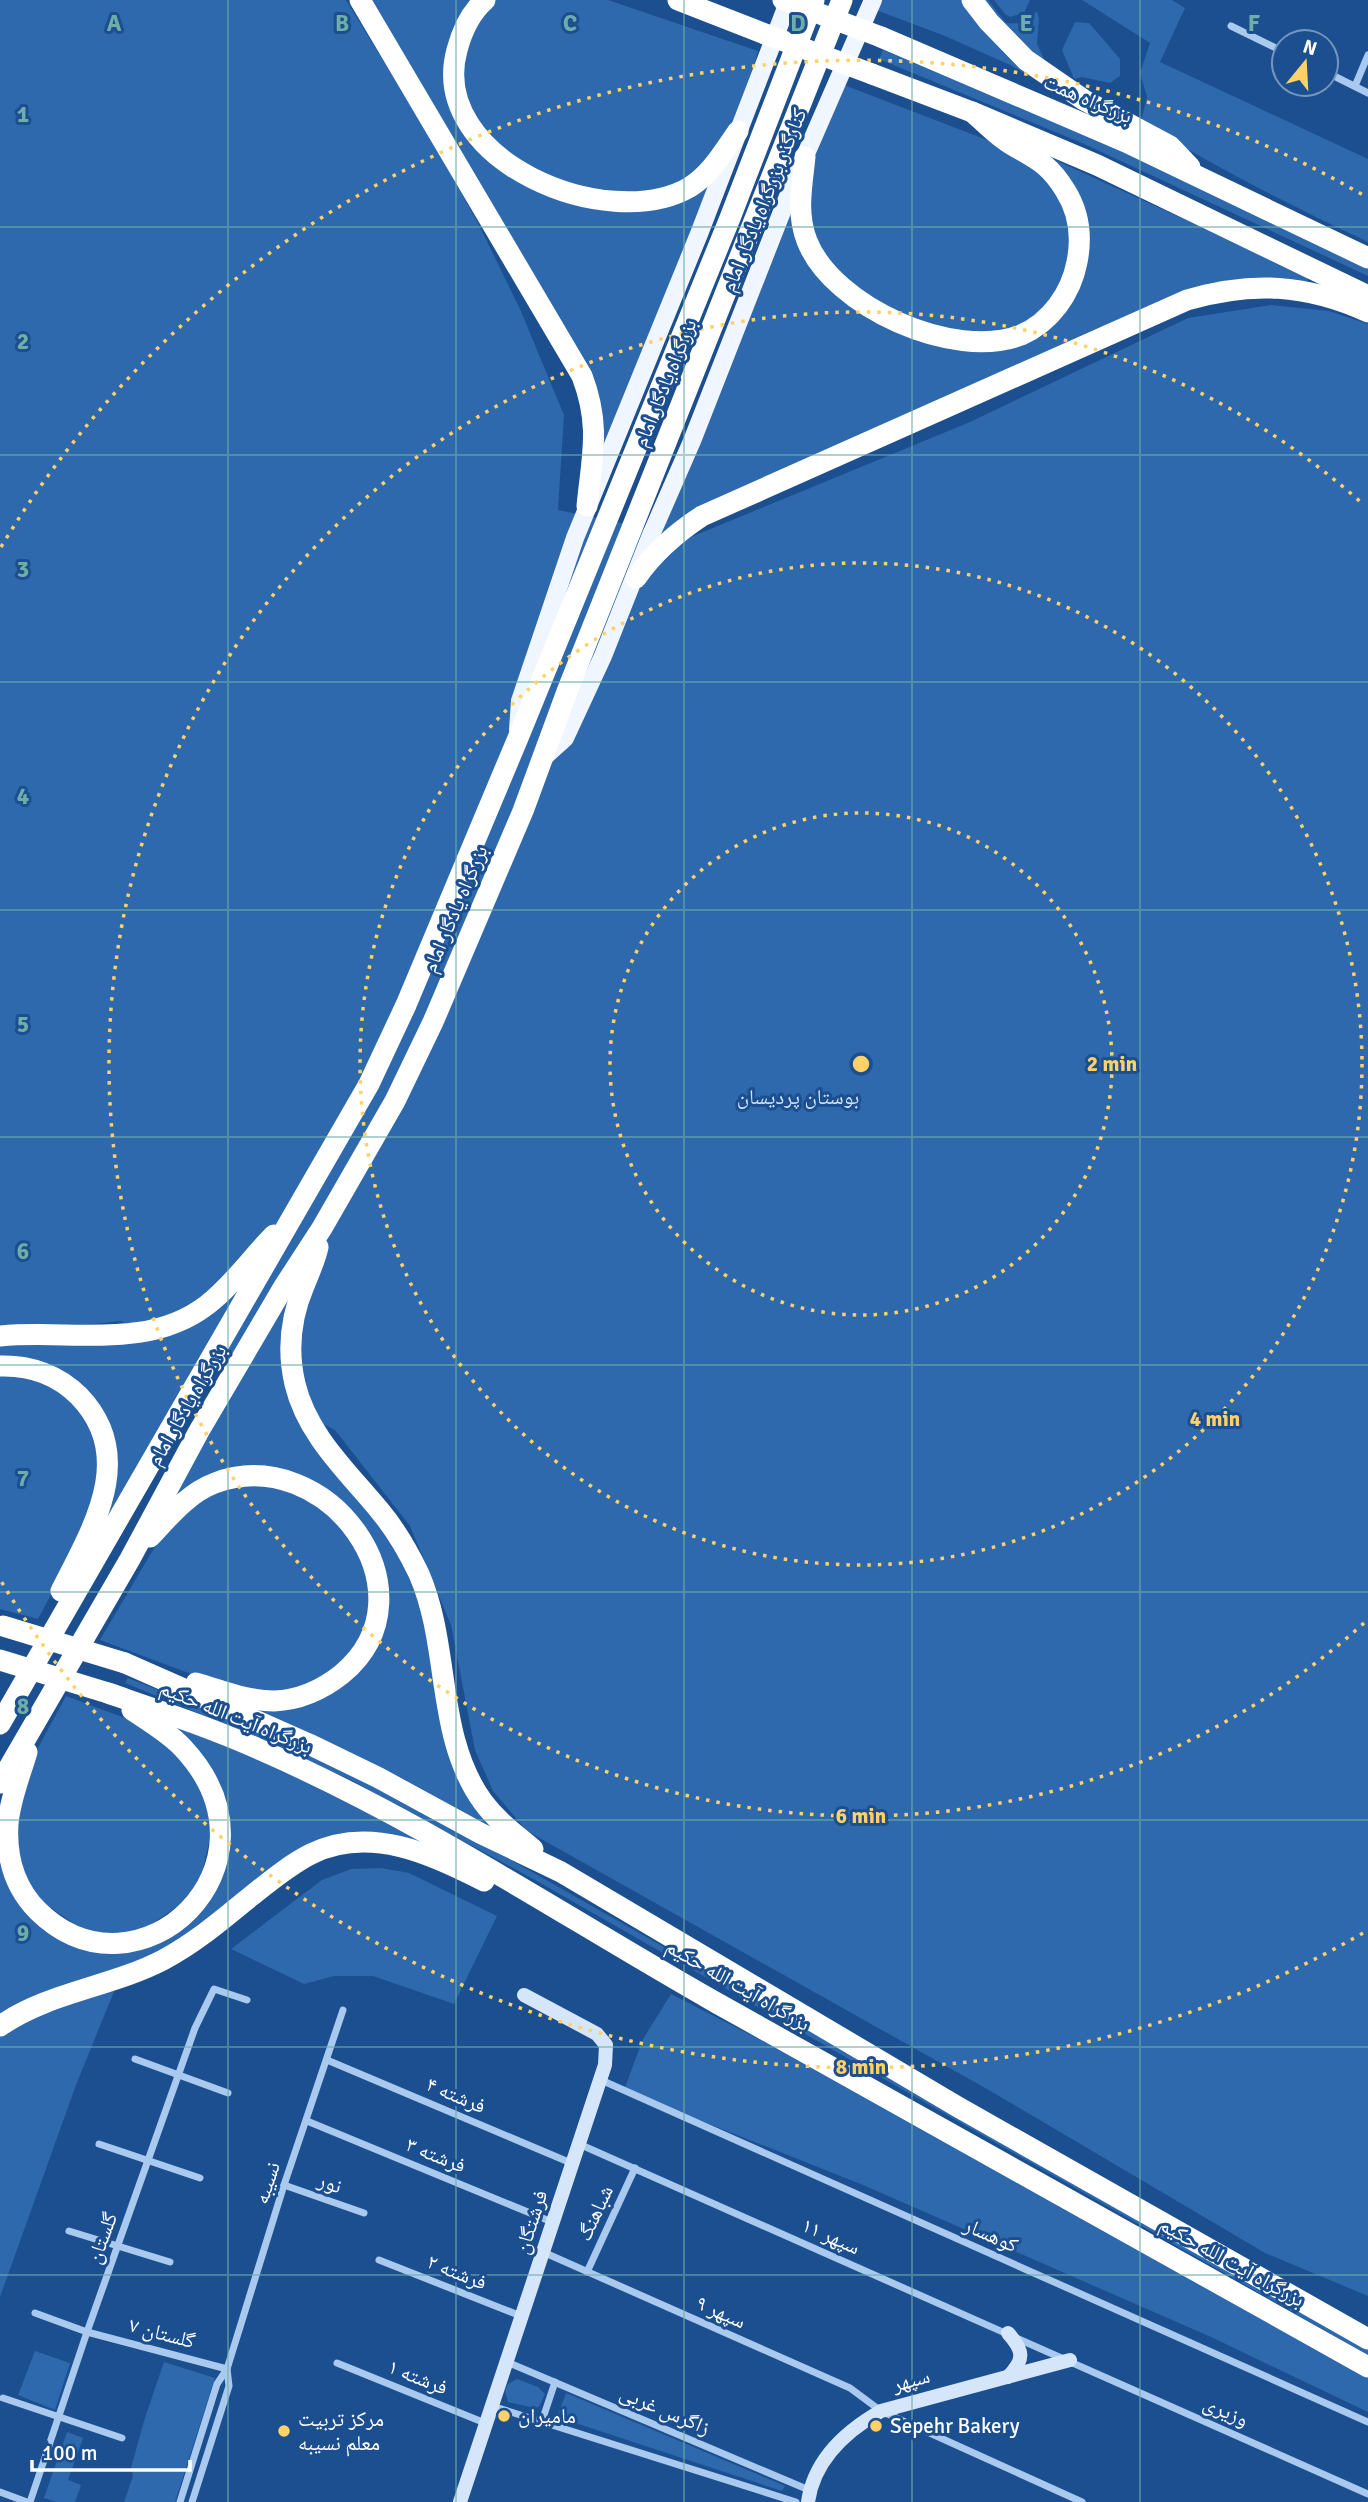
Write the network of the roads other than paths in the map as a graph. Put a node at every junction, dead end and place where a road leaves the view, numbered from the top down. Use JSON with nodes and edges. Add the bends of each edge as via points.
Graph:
{"nodes":[{"id":1,"x":360,"y":0,"type":"edge"},
{"id":2,"x":485,"y":0,"type":"edge"},
{"id":3,"x":678,"y":0,"type":"edge"},
{"id":4,"x":783,"y":0,"type":"edge"},
{"id":5,"x":789,"y":0,"type":"edge"},
{"id":6,"x":814,"y":0,"type":"edge"},
{"id":7,"x":842,"y":0,"type":"edge"},
{"id":8,"x":873,"y":0,"type":"edge"},
{"id":9,"x":972,"y":0,"type":"edge"},
{"id":10,"x":1231,"y":26,"type":"dead end"},
{"id":11,"x":1270,"y":45,"type":"edge"},
{"id":12,"x":1368,"y":55,"type":"edge"},
{"id":13,"x":1340,"y":79,"type":"edge"},
{"id":14,"x":1355,"y":86,"type":"junction"},
{"id":15,"x":1368,"y":93,"type":"edge"},
{"id":16,"x":972,"y":112,"type":"junction"},
{"id":17,"x":738,"y":131,"type":"junction"},
{"id":18,"x":805,"y":157,"type":"junction"},
{"id":19,"x":1201,"y":178,"type":"junction"},
{"id":20,"x":1368,"y":258,"type":"edge"},
{"id":21,"x":1368,"y":296,"type":"edge"},
{"id":22,"x":1368,"y":312,"type":"edge"},
{"id":23,"x":587,"y":506,"type":"junction"},
{"id":24,"x":636,"y":578,"type":"junction"},
{"id":25,"x":518,"y":738,"type":"junction"},
{"id":26,"x":542,"y":759,"type":"junction"},
{"id":27,"x":293,"y":1217,"type":"junction"},
{"id":28,"x":322,"y":1227,"type":"junction"},
{"id":29,"x":0,"y":1336,"type":"edge"},
{"id":30,"x":0,"y":1366,"type":"edge"},
{"id":31,"x":130,"y":1559,"type":"junction"},
{"id":32,"x":1,"y":1625,"type":"edge"},
{"id":33,"x":55,"y":1627,"type":"junction"},
{"id":34,"x":0,"y":1660,"type":"edge"},
{"id":35,"x":125,"y":1663,"type":"junction"},
{"id":36,"x":108,"y":1693,"type":"junction"},
{"id":37,"x":3,"y":1716,"type":"edge"},
{"id":38,"x":37,"y":1718,"type":"junction"},
{"id":39,"x":0,"y":1783,"type":"edge"},
{"id":40,"x":561,"y":1872,"type":"junction"},
{"id":41,"x":524,"y":1995,"type":"dead end"},
{"id":42,"x":247,"y":2000,"type":"dead end"},
{"id":43,"x":713,"y":2000,"type":"junction"},
{"id":44,"x":343,"y":2010,"type":"dead end"},
{"id":45,"x":0,"y":2026,"type":"edge"},
{"id":46,"x":135,"y":2059,"type":"dead end"},
{"id":47,"x":327,"y":2060,"type":"junction"},
{"id":48,"x":178,"y":2075,"type":"junction"},
{"id":49,"x":601,"y":2080,"type":"junction"},
{"id":50,"x":228,"y":2093,"type":"dead end"},
{"id":51,"x":307,"y":2121,"type":"junction"},
{"id":52,"x":579,"y":2143,"type":"junction"},
{"id":53,"x":99,"y":2144,"type":"dead end"},
{"id":54,"x":148,"y":2161,"type":"junction"},
{"id":55,"x":571,"y":2163,"type":"junction"},
{"id":56,"x":635,"y":2168,"type":"junction"},
{"id":57,"x":200,"y":2178,"type":"dead end"},
{"id":58,"x":284,"y":2185,"type":"junction"},
{"id":59,"x":364,"y":2213,"type":"dead end"},
{"id":60,"x":552,"y":2222,"type":"junction"},
{"id":61,"x":69,"y":2231,"type":"dead end"},
{"id":62,"x":118,"y":2246,"type":"junction"},
{"id":63,"x":543,"y":2252,"type":"junction"},
{"id":64,"x":379,"y":2260,"type":"dead end"},
{"id":65,"x":170,"y":2262,"type":"dead end"},
{"id":66,"x":587,"y":2272,"type":"junction"},
{"id":67,"x":35,"y":2313,"type":"dead end"},
{"id":68,"x":522,"y":2316,"type":"junction"},
{"id":69,"x":87,"y":2332,"type":"junction"},
{"id":70,"x":1008,"y":2333,"type":"junction"},
{"id":71,"x":1368,"y":2339,"type":"edge"},
{"id":72,"x":1070,"y":2360,"type":"junction"},
{"id":73,"x":506,"y":2362,"type":"junction"},
{"id":74,"x":337,"y":2363,"type":"dead end"},
{"id":75,"x":1368,"y":2367,"type":"edge"},
{"id":76,"x":227,"y":2369,"type":"junction"},
{"id":77,"x":1008,"y":2377,"type":"junction"},
{"id":78,"x":555,"y":2382,"type":"junction"},
{"id":79,"x":3,"y":2398,"type":"dead end"},
{"id":80,"x":491,"y":2406,"type":"junction"},
{"id":81,"x":881,"y":2411,"type":"junction"},
{"id":82,"x":59,"y":2418,"type":"junction"},
{"id":83,"x":542,"y":2421,"type":"junction"},
{"id":84,"x":1368,"y":2422,"type":"edge"},
{"id":85,"x":485,"y":2423,"type":"junction"},
{"id":86,"x":122,"y":2438,"type":"dead end"},
{"id":87,"x":0,"y":2492,"type":"edge"},
{"id":88,"x":1368,"y":2494,"type":"edge"},
{"id":89,"x":809,"y":2496,"type":"edge"},
{"id":90,"x":29,"y":2502,"type":"edge"},
{"id":91,"x":180,"y":2502,"type":"edge"},
{"id":92,"x":192,"y":2502,"type":"edge"},
{"id":93,"x":460,"y":2502,"type":"edge"},
{"id":94,"x":796,"y":2502,"type":"edge"},
{"id":95,"x":1082,"y":2502,"type":"edge"}],
"edges":[{"from":1,"to":23,"type":"highway","via":[[582,376],[591,399],[595,435]]},
{"from":2,"to":17,"type":"highway","via":[[467,22],[456,54],[457,102],[485,145],[526,174],[600,201],[652,201],[678,193],[705,175]]},
{"from":3,"to":16,"type":"highway","bridge":true},
{"from":4,"to":19,"type":"highway","name":"بزرگراه همت","bridge":true,"via":[[881,37]]},
{"from":5,"to":17,"type":"main road"},
{"from":6,"to":25,"type":"highway","name":"بزرگراه یادگار امام"},
{"from":7,"to":26,"type":"highway","name":"بزرگراه یادگار امام"},
{"from":8,"to":18,"type":"main road","name":"کنارگذر بزرگراه یادگار امام"},
{"from":9,"to":19,"type":"highway","via":[[1026,60],[1084,100],[1170,146]]},
{"from":10,"to":11,"type":"street"},
{"from":12,"to":14,"type":"street"},
{"from":13,"to":14,"type":"street"},
{"from":14,"to":15,"type":"street"},
{"from":16,"to":18,"type":"highway","via":[[1042,162],[1066,192],[1078,224],[1078,256],[1069,290],[1049,316],[1021,335],[982,341],[934,336],[886,317],[844,290],[816,258],[802,224],[799,205]]},
{"from":16,"to":21,"type":"highway","via":[[1097,165]]},
{"from":17,"to":23,"type":"main road"},
{"from":18,"to":24,"type":"main road","name":"کنارگذر بزرگراه یادگار امام"},
{"from":19,"to":20,"type":"highway","name":"بزرگراه همت"},
{"from":22,"to":24,"type":"highway","via":[[1291,288],[1241,289],[1187,300],[702,516],[668,541]]},
{"from":23,"to":25,"type":"main road","via":[[520,701]]},
{"from":24,"to":26,"type":"main road","name":"کنارگذر بزرگراه یادگار امام","via":[[565,738]]},
{"from":25,"to":27,"type":"highway","name":"بزرگراه یادگار امام","via":[[369,1084]]},
{"from":26,"to":28,"type":"highway","name":"بزرگراه یادگار امام","via":[[433,1022]]},
{"from":27,"to":29,"type":"highway","via":[[217,1296],[173,1323],[119,1335]]},
{"from":27,"to":33,"type":"highway","name":"بزرگراه یادگار امام"},
{"from":28,"to":31,"type":"highway","name":"بزرگراه یادگار امام","via":[[199,1431]]},
{"from":28,"to":40,"type":"highway","via":[[316,1260],[297,1304],[290,1335],[291,1364],[302,1404],[325,1445],[383,1514],[418,1573],[437,1637],[453,1731],[472,1786],[496,1818]]},
{"from":30,"to":33,"type":"highway","via":[[48,1374],[75,1393],[103,1432],[107,1451],[104,1496],[59,1595]]},
{"from":31,"to":35,"type":"highway","via":[[178,1508],[203,1489],[237,1476],[277,1477],[308,1488],[348,1520],[369,1553],[378,1596],[370,1636],[358,1656],[329,1684],[303,1696],[272,1701],[247,1697]]},
{"from":31,"to":38,"type":"highway","name":"بزرگراه یادگار امام"},
{"from":32,"to":35,"type":"highway","bridge":true},
{"from":33,"to":37,"type":"highway","name":"بزرگراه یادگار امام"},
{"from":34,"to":36,"type":"highway","bridge":true},
{"from":35,"to":40,"type":"highway","name":"بزرگراه آیت الله حکیم","via":[[309,1744]]},
{"from":36,"to":38,"type":"highway","via":[[183,1748],[208,1782],[219,1810],[220,1857],[206,1891],[188,1913],[154,1934],[117,1943],[79,1936],[46,1919],[20,1889],[9,1856],[8,1821]]},
{"from":36,"to":43,"type":"highway","name":"بزرگراه آیت الله حکیم","via":[[212,1729],[343,1789]]},
{"from":38,"to":39,"type":"highway","name":"بزرگراه یادگار امام"},
{"from":40,"to":71,"type":"highway","name":"بزرگراه آیت الله حکیم","via":[[958,2106]]},
{"from":41,"to":49,"type":"street","name":"فرشتگان","via":[[602,2039],[606,2053]]},
{"from":42,"to":48,"type":"street","name":"گلستان","via":[[214,1989]]},
{"from":43,"to":45,"type":"highway","via":[[452,1864],[413,1849],[373,1842],[314,1852],[162,1960],[46,2003]]},
{"from":43,"to":75,"type":"highway","name":"بزرگراه آیت الله حکیم"},
{"from":44,"to":47,"type":"street","name":"نسیبه"},
{"from":46,"to":48,"type":"street"},
{"from":47,"to":51,"type":"street","name":"نسیبه"},
{"from":47,"to":55,"type":"street","name":"فرشته ۴"},
{"from":48,"to":50,"type":"street"},
{"from":48,"to":54,"type":"street","name":"گلستان"},
{"from":49,"to":52,"type":"street","name":"فرشتگان"},
{"from":49,"to":84,"type":"street","name":"کوهسار"},
{"from":51,"to":58,"type":"street","name":"نسیبه"},
{"from":51,"to":60,"type":"street","name":"فرشته ۳"},
{"from":52,"to":55,"type":"street","name":"فرشتگان"},
{"from":52,"to":56,"type":"street","name":"سپهر ۱۱"},
{"from":53,"to":54,"type":"street"},
{"from":54,"to":57,"type":"street"},
{"from":54,"to":62,"type":"street","name":"گلستان"},
{"from":55,"to":60,"type":"street","name":"فرشتگان"},
{"from":56,"to":66,"type":"street","name":"شباهنگ"},
{"from":56,"to":70,"type":"street","name":"سپهر ۱۱"},
{"from":58,"to":59,"type":"street","name":"نور"},
{"from":58,"to":76,"type":"street","name":"نسیبه"},
{"from":60,"to":63,"type":"street","name":"فرشتگان"},
{"from":61,"to":62,"type":"street"},
{"from":62,"to":65,"type":"street"},
{"from":62,"to":69,"type":"street","name":"گلستان"},
{"from":63,"to":66,"type":"street","name":"سپهر ۹"},
{"from":63,"to":68,"type":"street","name":"فرشتگان"},
{"from":64,"to":68,"type":"street","name":"فرشته ۲"},
{"from":66,"to":81,"type":"street","name":"سپهر ۹","via":[[850,2388]]},
{"from":67,"to":69,"type":"street","name":"گلستان ۷"},
{"from":68,"to":73,"type":"street","name":"فرشتگان"},
{"from":69,"to":76,"type":"street","name":"گلستان ۷"},
{"from":69,"to":82,"type":"street","name":"گلستان"},
{"from":70,"to":72,"type":"street","name":"سپهر ۱۱"},
{"from":70,"to":77,"type":"street","via":[[1021,2354]]},
{"from":72,"to":77,"type":"street","name":"سپهر"},
{"from":72,"to":88,"type":"street","name":"وزیری"},
{"from":73,"to":78,"type":"street","name":"زاگرس غربی"},
{"from":73,"to":80,"type":"street","name":"فرشتگان"},
{"from":74,"to":85,"type":"street","name":"فرشته ۱"},
{"from":76,"to":91,"type":"street","via":[[217,2384]]},
{"from":76,"to":92,"type":"street","via":[[229,2386]]},
{"from":77,"to":81,"type":"street","name":"سپهر"},
{"from":78,"to":83,"type":"street"},
{"from":78,"to":89,"type":"street","name":"زاگرس غربی"},
{"from":79,"to":82,"type":"street"},
{"from":80,"to":83,"type":"street","name":"زاگرس غربی"},
{"from":80,"to":85,"type":"street","name":"فرشتگان"},
{"from":81,"to":89,"type":"street","name":"سپهر","via":[[834,2446]]},
{"from":81,"to":95,"type":"street","name":"سپهر ۹"},
{"from":82,"to":86,"type":"street"},
{"from":82,"to":90,"type":"street","name":"گلستان"},
{"from":83,"to":94,"type":"street","name":"زاگرس غربی"},
{"from":85,"to":93,"type":"street","name":"فرشتگان"},
{"from":87,"to":90,"type":"street"}]}
